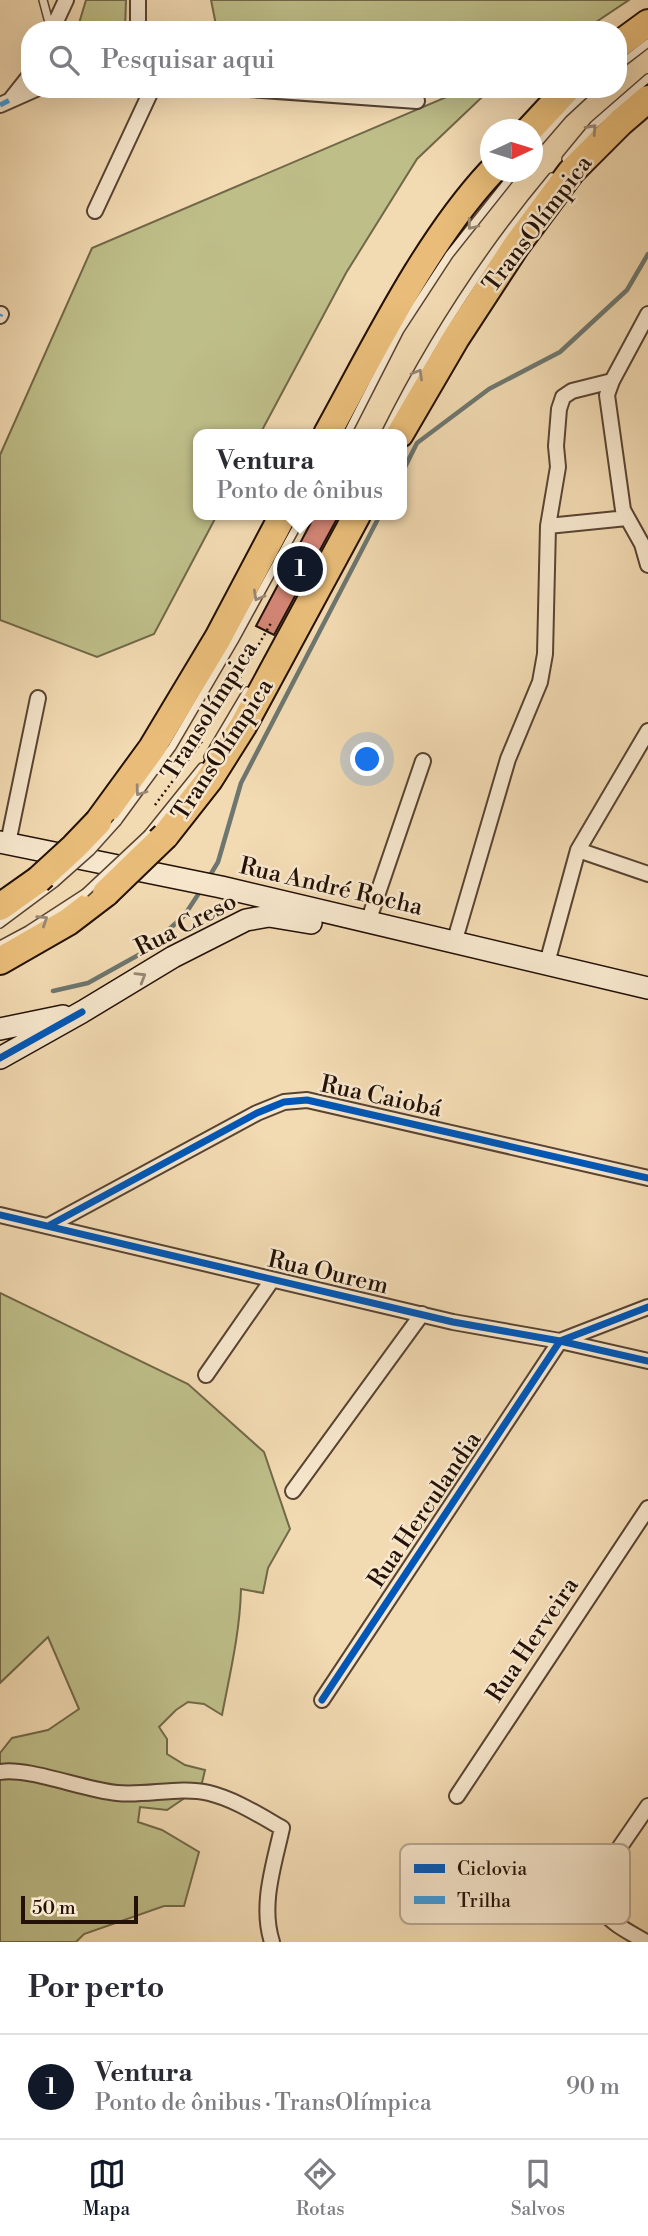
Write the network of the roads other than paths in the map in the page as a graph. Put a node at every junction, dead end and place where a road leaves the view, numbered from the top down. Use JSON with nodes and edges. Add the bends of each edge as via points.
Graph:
{"nodes":[{"id":1,"x":43,"y":0,"type":"edge"},
{"id":2,"x":66,"y":0,"type":"edge"},
{"id":3,"x":138,"y":0,"type":"edge"},
{"id":4,"x":49,"y":21,"type":"edge"},
{"id":5,"x":56,"y":21,"type":"edge"},
{"id":6,"x":138,"y":21,"type":"edge"},
{"id":7,"x":648,"y":23,"type":"edge"},
{"id":8,"x":627,"y":39,"type":"edge"},
{"id":9,"x":648,"y":43,"type":"edge"},
{"id":10,"x":627,"y":59,"type":"edge"},
{"id":11,"x":648,"y":78,"type":"edge"},
{"id":12,"x":21,"y":85,"type":"edge"},
{"id":13,"x":21,"y":96,"type":"edge"},
{"id":14,"x":627,"y":96,"type":"edge"},
{"id":15,"x":148,"y":98,"type":"edge"},
{"id":16,"x":375,"y":98,"type":"edge"},
{"id":17,"x":559,"y":98,"type":"edge"},
{"id":18,"x":580,"y":98,"type":"edge"},
{"id":19,"x":625,"y":98,"type":"edge"},
{"id":20,"x":648,"y":99,"type":"edge"},
{"id":21,"x":417,"y":101,"type":"dead end"},
{"id":22,"x":5,"y":103,"type":"edge"},
{"id":23,"x":539,"y":119,"type":"edge"},
{"id":24,"x":543,"y":138,"type":"edge"},
{"id":25,"x":483,"y":182,"type":"edge"},
{"id":26,"x":506,"y":182,"type":"edge"},
{"id":27,"x":95,"y":211,"type":"dead end"},
{"id":28,"x":648,"y":314,"type":"edge"},
{"id":29,"x":612,"y":381,"type":"junction"},
{"id":30,"x":330,"y":429,"type":"edge"},
{"id":31,"x":350,"y":429,"type":"edge"},
{"id":32,"x":388,"y":429,"type":"edge"},
{"id":33,"x":403,"y":429,"type":"edge"},
{"id":34,"x":627,"y":518,"type":"junction"},
{"id":35,"x":280,"y":520,"type":"edge"},
{"id":36,"x":300,"y":520,"type":"edge"},
{"id":37,"x":355,"y":520,"type":"edge"},
{"id":38,"x":548,"y":526,"type":"junction"},
{"id":39,"x":648,"y":565,"type":"edge"},
{"id":40,"x":254,"y":680,"type":"dead end"},
{"id":41,"x":38,"y":698,"type":"dead end"},
{"id":42,"x":648,"y":731,"type":"edge"},
{"id":43,"x":642,"y":756,"type":"edge"},
{"id":44,"x":423,"y":761,"type":"dead end"},
{"id":45,"x":108,"y":822,"type":"junction"},
{"id":46,"x":157,"y":835,"type":"junction"},
{"id":47,"x":4,"y":842,"type":"edge"},
{"id":48,"x":578,"y":850,"type":"junction"},
{"id":49,"x":648,"y":874,"type":"edge"},
{"id":50,"x":46,"y":882,"type":"junction"},
{"id":51,"x":96,"y":893,"type":"junction"},
{"id":52,"x":0,"y":906,"type":"edge"},
{"id":53,"x":368,"y":922,"type":"junction"},
{"id":54,"x":0,"y":924,"type":"edge"},
{"id":55,"x":415,"y":934,"type":"junction"},
{"id":56,"x":454,"y":943,"type":"junction"},
{"id":57,"x":0,"y":945,"type":"edge"},
{"id":58,"x":0,"y":961,"type":"edge"},
{"id":59,"x":547,"y":963,"type":"junction"},
{"id":60,"x":648,"y":988,"type":"edge"},
{"id":61,"x":82,"y":1013,"type":"junction"},
{"id":62,"x":0,"y":1029,"type":"edge"},
{"id":63,"x":0,"y":1058,"type":"edge"},
{"id":64,"x":648,"y":1178,"type":"edge"},
{"id":65,"x":0,"y":1215,"type":"edge"},
{"id":66,"x":48,"y":1226,"type":"junction"},
{"id":67,"x":272,"y":1280,"type":"junction"},
{"id":68,"x":648,"y":1307,"type":"edge"},
{"id":69,"x":422,"y":1314,"type":"junction"},
{"id":70,"x":560,"y":1341,"type":"junction"},
{"id":71,"x":648,"y":1360,"type":"edge"},
{"id":72,"x":206,"y":1375,"type":"dead end"},
{"id":73,"x":293,"y":1491,"type":"dead end"},
{"id":74,"x":648,"y":1508,"type":"edge"},
{"id":75,"x":322,"y":1700,"type":"dead end"},
{"id":76,"x":0,"y":1772,"type":"edge"},
{"id":77,"x":457,"y":1796,"type":"dead end"},
{"id":78,"x":648,"y":1806,"type":"edge"},
{"id":79,"x":622,"y":1844,"type":"edge"},
{"id":80,"x":616,"y":1924,"type":"edge"},
{"id":81,"x":272,"y":1942,"type":"edge"},
{"id":82,"x":646,"y":1942,"type":"edge"}],
"edges":[{"from":1,"to":4,"type":"lane"},
{"from":2,"to":5,"type":"street"},
{"from":3,"to":6,"type":"street"},
{"from":7,"to":8,"type":"highway"},
{"from":9,"to":10,"type":"lane"},
{"from":14,"to":11,"type":"lane","name":"Transolímpica","one_way":true},
{"from":12,"to":22,"type":"street"},
{"from":13,"to":22,"type":"street"},
{"from":15,"to":27,"type":"street"},
{"from":16,"to":21,"type":"street"},
{"from":17,"to":23,"type":"highway"},
{"from":18,"to":24,"type":"lane","name":"Transolímpica"},
{"from":32,"to":19,"type":"lane","name":"Transolímpica","one_way":true,"via":[[448,321],[519,216],[594,125]]},
{"from":20,"to":33,"type":"highway","name":"TransOlímpica","via":[[571,172],[516,246]]},
{"from":25,"to":30,"type":"highway","via":[[435,246]]},
{"from":26,"to":31,"type":"lane","name":"Transolímpica","one_way":true,"via":[[449,255],[400,330]]},
{"from":28,"to":29,"type":"street"},
{"from":29,"to":34,"type":"street","via":[[607,395]]},
{"from":29,"to":38,"type":"street","via":[[563,397]]},
{"from":34,"to":38,"type":"street"},
{"from":34,"to":39,"type":"street"},
{"from":35,"to":45,"type":"highway","name":"TransOlímpica","via":[[218,639]]},
{"from":36,"to":45,"type":"lane","name":"Transolímpica","one_way":true,"via":[[172,747]]},
{"from":37,"to":46,"type":"highway","name":"TransOlímpica","via":[[243,726],[209,780]]},
{"from":38,"to":56,"type":"street","via":[[545,654],[540,682],[508,759]]},
{"from":40,"to":46,"type":"lane","name":"Transolímpica"},
{"from":41,"to":47,"type":"street"},
{"from":42,"to":43,"type":"street"},
{"from":43,"to":48,"type":"street"},
{"from":44,"to":53,"type":"street"},
{"from":45,"to":50,"type":"highway","name":"TransOlímpica","bridge":true,"via":[[74,847]]},
{"from":46,"to":51,"type":"highway","name":"TransOlímpica","bridge":true},
{"from":47,"to":53,"type":"main road","name":"Rua André Rocha"},
{"from":48,"to":49,"type":"street"},
{"from":48,"to":59,"type":"street"},
{"from":50,"to":52,"type":"highway","name":"TransOlímpica"},
{"from":50,"to":54,"type":"lane"},
{"from":57,"to":51,"type":"lane","one_way":true},
{"from":51,"to":58,"type":"highway","name":"TransOlímpica","via":[[68,922]]},
{"from":53,"to":55,"type":"main road","name":"Rua André Rocha"},
{"from":55,"to":56,"type":"main road","name":"Rua André Rocha"},
{"from":61,"to":55,"type":"main road","name":"Rua Creso","one_way":true,"via":[[173,957],[246,920],[269,916],[371,936]]},
{"from":56,"to":59,"type":"main road","name":"Rua André Rocha"},
{"from":59,"to":60,"type":"main road","name":"Rua André Rocha"},
{"from":61,"to":62,"type":"main road"},
{"from":61,"to":63,"type":"main road","name":"Rua Creso"},
{"from":64,"to":66,"type":"street","name":"Rua Caiobá","via":[[307,1100],[284,1102],[257,1113]]},
{"from":65,"to":66,"type":"street","name":"Rua Ourem"},
{"from":66,"to":67,"type":"street","name":"Rua Ourem"},
{"from":67,"to":69,"type":"street","name":"Rua Ourem"},
{"from":67,"to":72,"type":"street"},
{"from":68,"to":70,"type":"street"},
{"from":69,"to":70,"type":"street","name":"Rua Ourem"},
{"from":69,"to":73,"type":"street"},
{"from":70,"to":71,"type":"street","name":"Rua Ourem"},
{"from":70,"to":75,"type":"street","name":"Rua Herculandia"},
{"from":74,"to":77,"type":"street","name":"Rua Herveira"},
{"from":76,"to":81,"type":"street","via":[[118,1793],[207,1792],[283,1822],[267,1901]]},
{"from":78,"to":79,"type":"street"},
{"from":80,"to":82,"type":"street"}]}
